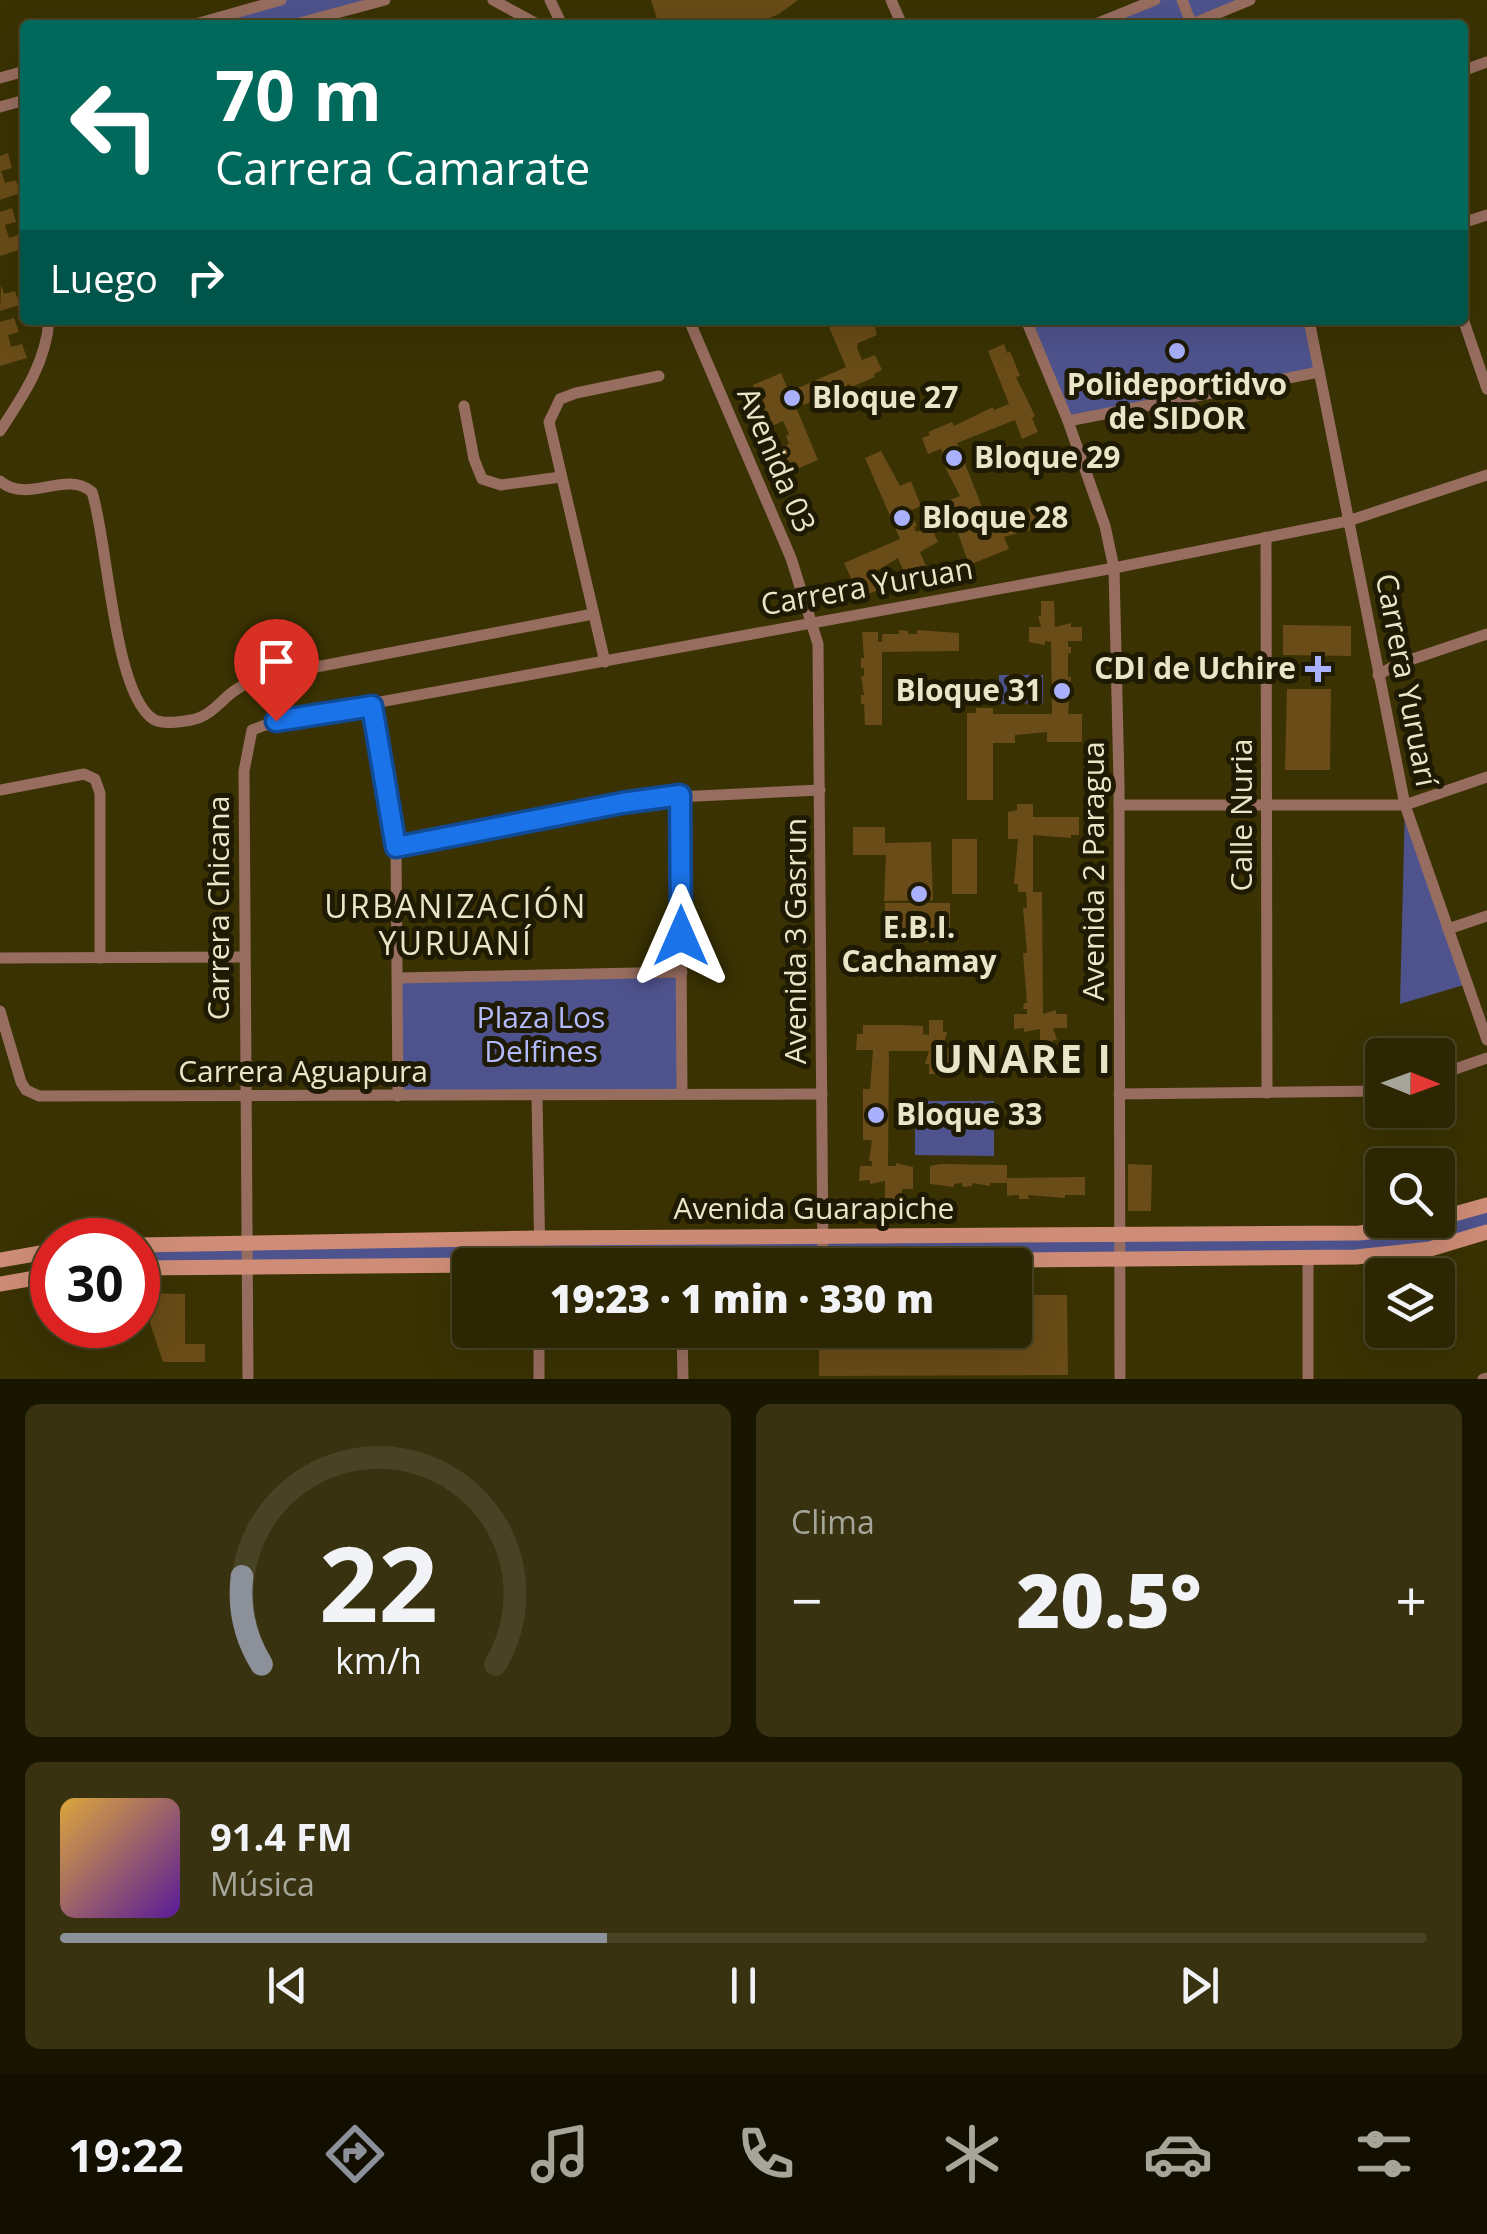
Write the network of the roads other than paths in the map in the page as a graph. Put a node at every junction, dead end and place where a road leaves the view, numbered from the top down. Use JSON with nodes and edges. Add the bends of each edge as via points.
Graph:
{"nodes":[{"id":1,"x":281,"y":0,"type":"edge"},
{"id":2,"x":384,"y":0,"type":"edge"},
{"id":3,"x":493,"y":0,"type":"edge"},
{"id":4,"x":1155,"y":0,"type":"edge"},
{"id":5,"x":1250,"y":0,"type":"edge"},
{"id":6,"x":210,"y":20,"type":"edge"},
{"id":7,"x":310,"y":20,"type":"edge"},
{"id":8,"x":531,"y":20,"type":"edge"},
{"id":9,"x":1105,"y":20,"type":"edge"},
{"id":10,"x":1204,"y":20,"type":"edge"},
{"id":11,"x":49,"y":325,"type":"edge"},
{"id":12,"x":691,"y":325,"type":"edge"},
{"id":13,"x":1028,"y":325,"type":"edge"},
{"id":14,"x":1309,"y":325,"type":"edge"},
{"id":15,"x":1465,"y":325,"type":"edge"},
{"id":16,"x":1319,"y":372,"type":"junction"},
{"id":17,"x":659,"y":376,"type":"dead end"},
{"id":18,"x":1487,"y":390,"type":"edge"},
{"id":19,"x":464,"y":406,"type":"dead end"},
{"id":20,"x":1068,"y":421,"type":"junction"},
{"id":21,"x":0,"y":432,"type":"edge"},
{"id":22,"x":1487,"y":475,"type":"edge"},
{"id":23,"x":561,"y":477,"type":"junction"},
{"id":24,"x":0,"y":481,"type":"edge"},
{"id":25,"x":1348,"y":521,"type":"junction"},
{"id":26,"x":1266,"y":537,"type":"junction"},
{"id":27,"x":1114,"y":568,"type":"junction"},
{"id":28,"x":594,"y":614,"type":"junction"},
{"id":29,"x":814,"y":621,"type":"junction"},
{"id":30,"x":1487,"y":634,"type":"edge"},
{"id":31,"x":605,"y":662,"type":"junction"},
{"id":32,"x":1378,"y":675,"type":"junction"},
{"id":33,"x":372,"y":706,"type":"junction"},
{"id":34,"x":252,"y":730,"type":"joint"},
{"id":35,"x":1487,"y":776,"type":"edge"},
{"id":36,"x":0,"y":790,"type":"edge"},
{"id":37,"x":820,"y":790,"type":"junction"},
{"id":38,"x":680,"y":795,"type":"junction"},
{"id":39,"x":1267,"y":803,"type":"junction"},
{"id":40,"x":1119,"y":805,"type":"junction"},
{"id":41,"x":1406,"y":805,"type":"junction"},
{"id":42,"x":396,"y":847,"type":"junction"},
{"id":43,"x":1487,"y":916,"type":"edge"},
{"id":44,"x":1448,"y":929,"type":"junction"},
{"id":45,"x":244,"y":957,"type":"junction"},
{"id":46,"x":0,"y":958,"type":"edge"},
{"id":47,"x":100,"y":958,"type":"junction"},
{"id":48,"x":682,"y":972,"type":"junction"},
{"id":49,"x":398,"y":978,"type":"junction"},
{"id":50,"x":0,"y":1011,"type":"edge"},
{"id":51,"x":1487,"y":1040,"type":"edge"},
{"id":52,"x":1487,"y":1058,"type":"edge"},
{"id":53,"x":1455,"y":1068,"type":"edge"},
{"id":54,"x":1365,"y":1091,"type":"edge"},
{"id":55,"x":1268,"y":1093,"type":"junction"},
{"id":56,"x":682,"y":1094,"type":"junction"},
{"id":57,"x":822,"y":1094,"type":"junction"},
{"id":58,"x":1120,"y":1094,"type":"junction"},
{"id":59,"x":398,"y":1096,"type":"junction"},
{"id":60,"x":537,"y":1096,"type":"junction"},
{"id":61,"x":245,"y":1097,"type":"junction"},
{"id":62,"x":1487,"y":1205,"type":"edge"},
{"id":63,"x":1487,"y":1232,"type":"edge"},
{"id":64,"x":1119,"y":1235,"type":"junction"},
{"id":65,"x":823,"y":1236,"type":"junction"},
{"id":66,"x":540,"y":1238,"type":"junction"},
{"id":67,"x":247,"y":1241,"type":"junction"},
{"id":68,"x":160,"y":1244,"type":"edge"},
{"id":69,"x":540,"y":1248,"type":"edge"},
{"id":70,"x":823,"y":1248,"type":"edge"},
{"id":71,"x":30,"y":1255,"type":"edge"},
{"id":72,"x":1308,"y":1258,"type":"junction"},
{"id":73,"x":0,"y":1260,"type":"edge"},
{"id":74,"x":1032,"y":1260,"type":"edge"},
{"id":75,"x":1119,"y":1260,"type":"junction"},
{"id":76,"x":452,"y":1265,"type":"edge"},
{"id":77,"x":247,"y":1267,"type":"junction"},
{"id":78,"x":160,"y":1268,"type":"edge"},
{"id":79,"x":30,"y":1279,"type":"edge"},
{"id":80,"x":0,"y":1284,"type":"edge"},
{"id":81,"x":540,"y":1348,"type":"edge"},
{"id":82,"x":682,"y":1348,"type":"edge"},
{"id":83,"x":248,"y":1379,"type":"edge"},
{"id":84,"x":539,"y":1379,"type":"edge"},
{"id":85,"x":682,"y":1379,"type":"edge"},
{"id":86,"x":1120,"y":1379,"type":"edge"},
{"id":87,"x":1308,"y":1379,"type":"edge"}],
"edges":[{"from":1,"to":6,"type":"street"},
{"from":2,"to":7,"type":"street"},
{"from":3,"to":8,"type":"street"},
{"from":4,"to":9,"type":"street"},
{"from":5,"to":10,"type":"street"},
{"from":11,"to":21,"type":"street","via":[[40,365]]},
{"from":12,"to":29,"type":"street","name":"Avenida 03"},
{"from":13,"to":20,"type":"street","name":"Avenida 2 Paragua"},
{"from":14,"to":16,"type":"street","name":"Carrera Yuruarí"},
{"from":15,"to":18,"type":"street"},
{"from":16,"to":20,"type":"street"},
{"from":16,"to":25,"type":"street","name":"Carrera Yuruarí"},
{"from":17,"to":23,"type":"street","via":[[576,393],[556,404],[550,430]]},
{"from":19,"to":23,"type":"street","via":[[474,459],[486,482]]},
{"from":20,"to":27,"type":"street","name":"Avenida 2 Paragua"},
{"from":22,"to":25,"type":"street","name":"Carrera Yuruan"},
{"from":23,"to":28,"type":"street"},
{"from":24,"to":28,"type":"street","via":[[16,490],[76,484],[92,492],[122,654],[143,706],[159,722],[208,715],[245,684],[269,676]]},
{"from":25,"to":26,"type":"street","name":"Carrera Yuruan"},
{"from":25,"to":32,"type":"street","name":"Carrera Yuruarí"},
{"from":26,"to":27,"type":"street","name":"Carrera Yuruan"},
{"from":26,"to":39,"type":"street","name":"Calle Nuria"},
{"from":27,"to":29,"type":"street","name":"Carrera Yuruan"},
{"from":27,"to":40,"type":"street","name":"Avenida 2 Paragua"},
{"from":28,"to":31,"type":"street"},
{"from":29,"to":31,"type":"street","name":"Carrera Yuruan"},
{"from":29,"to":37,"type":"street","name":"Avenida 3 Gasrun"},
{"from":30,"to":32,"type":"street"},
{"from":31,"to":33,"type":"street","name":"Carrera Yuruan"},
{"from":32,"to":41,"type":"street","name":"Carrera Yuruarí"},
{"from":33,"to":34,"type":"street","name":"Carrera Yuruan"},
{"from":33,"to":42,"type":"street"},
{"from":34,"to":45,"type":"street","name":"Carrera Chicana","via":[[244,771]]},
{"from":35,"to":41,"type":"street"},
{"from":36,"to":47,"type":"street","via":[[84,774],[98,785]]},
{"from":37,"to":38,"type":"street"},
{"from":37,"to":57,"type":"street","name":"Avenida 3 Gasrun"},
{"from":38,"to":42,"type":"street"},
{"from":38,"to":48,"type":"street"},
{"from":39,"to":40,"type":"street"},
{"from":39,"to":41,"type":"street"},
{"from":39,"to":55,"type":"street","name":"Calle Nuria"},
{"from":40,"to":58,"type":"street","name":"Avenida 2 Paragua"},
{"from":41,"to":44,"type":"street","name":"Carrera Yuruarí"},
{"from":42,"to":49,"type":"street"},
{"from":43,"to":44,"type":"street"},
{"from":44,"to":51,"type":"street","name":"Carrera Yuruarí"},
{"from":45,"to":47,"type":"street"},
{"from":45,"to":61,"type":"street","name":"Carrera Chicana"},
{"from":46,"to":47,"type":"street"},
{"from":48,"to":49,"type":"street"},
{"from":48,"to":56,"type":"street"},
{"from":49,"to":59,"type":"street"},
{"from":50,"to":61,"type":"street","name":"Carrera Aguapura","via":[[26,1090],[39,1096]]},
{"from":52,"to":53,"type":"street"},
{"from":54,"to":55,"type":"street"},
{"from":55,"to":58,"type":"street"},
{"from":56,"to":57,"type":"street","name":"Carrera Aguapura"},
{"from":56,"to":60,"type":"street","name":"Carrera Aguapura"},
{"from":57,"to":65,"type":"street","name":"Avenida 3 Gasrun"},
{"from":58,"to":64,"type":"street","name":"Avenida 2 Paragua"},
{"from":59,"to":60,"type":"street","name":"Carrera Aguapura"},
{"from":59,"to":61,"type":"street","name":"Carrera Aguapura"},
{"from":60,"to":66,"type":"street"},
{"from":61,"to":67,"type":"street","name":"Carrera Chicana"},
{"from":62,"to":64,"type":"street","name":"Avenida Guarapiche","via":[[1378,1231]]},
{"from":63,"to":72,"type":"street","name":"Avenida Guarapiche","via":[[1406,1253]]},
{"from":64,"to":65,"type":"street","name":"Avenida Guarapiche"},
{"from":64,"to":75,"type":"street","name":"Avenida 2 Paragua"},
{"from":65,"to":66,"type":"street","name":"Avenida Guarapiche"},
{"from":65,"to":70,"type":"street","name":"Avenida 3 Gasrun"},
{"from":66,"to":67,"type":"street","name":"Avenida Guarapiche"},
{"from":66,"to":69,"type":"street"},
{"from":67,"to":68,"type":"street","name":"Avenida Guarapiche"},
{"from":67,"to":77,"type":"street","name":"Carrera Chicana"},
{"from":71,"to":73,"type":"street"},
{"from":72,"to":75,"type":"street","name":"Avenida Guarapiche"},
{"from":72,"to":87,"type":"street"},
{"from":74,"to":75,"type":"street","name":"Avenida Guarapiche"},
{"from":75,"to":86,"type":"street","name":"Avenida 2 Paragua"},
{"from":76,"to":77,"type":"street","name":"Avenida Guarapiche"},
{"from":77,"to":78,"type":"street","name":"Avenida Guarapiche"},
{"from":77,"to":83,"type":"street","name":"Carrera Chicana"},
{"from":79,"to":80,"type":"street"},
{"from":81,"to":84,"type":"street"},
{"from":82,"to":85,"type":"street"}]}
